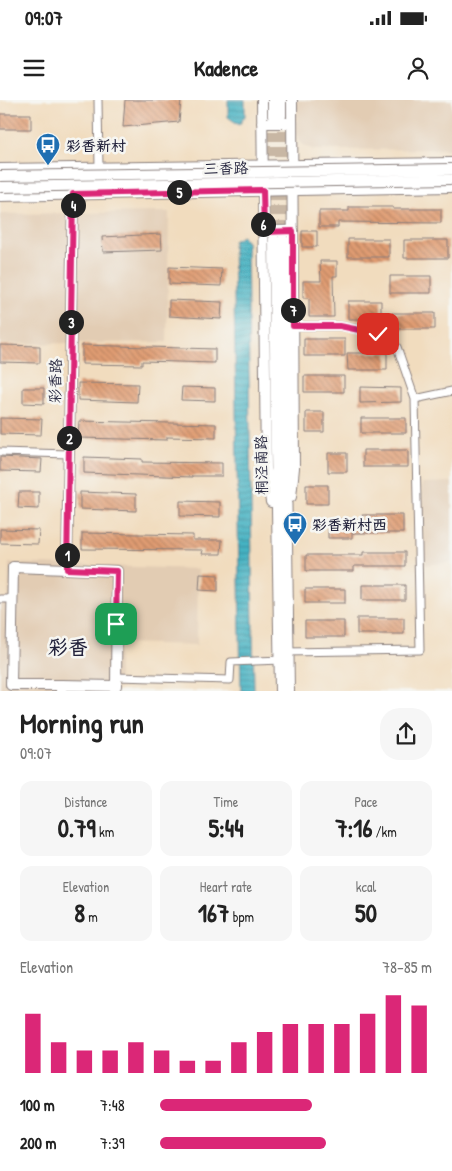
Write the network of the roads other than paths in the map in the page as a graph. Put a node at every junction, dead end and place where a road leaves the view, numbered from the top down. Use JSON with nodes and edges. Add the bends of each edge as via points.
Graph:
{"nodes":[{"id":1,"x":98,"y":100,"type":"edge"},
{"id":2,"x":262,"y":100,"type":"edge"},
{"id":3,"x":273,"y":100,"type":"edge"},
{"id":4,"x":281,"y":100,"type":"edge"},
{"id":5,"x":292,"y":100,"type":"edge"},
{"id":6,"x":262,"y":123,"type":"junction"},
{"id":7,"x":292,"y":123,"type":"junction"},
{"id":8,"x":452,"y":163,"type":"edge"},
{"id":9,"x":263,"y":165,"type":"junction"},
{"id":10,"x":293,"y":165,"type":"junction"},
{"id":11,"x":99,"y":168,"type":"junction"},
{"id":12,"x":0,"y":169,"type":"edge"},
{"id":13,"x":452,"y":169,"type":"edge"},
{"id":14,"x":0,"y":176,"type":"edge"},
{"id":15,"x":452,"y":179,"type":"edge"},
{"id":16,"x":0,"y":187,"type":"edge"},
{"id":17,"x":452,"y":187,"type":"edge"},
{"id":18,"x":263,"y":190,"type":"junction"},
{"id":19,"x":293,"y":190,"type":"junction"},
{"id":20,"x":73,"y":194,"type":"junction"},
{"id":21,"x":0,"y":196,"type":"edge"},
{"id":22,"x":293,"y":231,"type":"junction"},
{"id":23,"x":264,"y":232,"type":"junction"},
{"id":24,"x":278,"y":239,"type":"tunnel mouth"},
{"id":25,"x":293,"y":326,"type":"junction"},
{"id":26,"x":452,"y":391,"type":"edge"},
{"id":27,"x":415,"y":399,"type":"junction"},
{"id":28,"x":0,"y":452,"type":"edge"},
{"id":29,"x":69,"y":454,"type":"junction"},
{"id":30,"x":282,"y":543,"type":"junction"},
{"id":31,"x":67,"y":569,"type":"junction"},
{"id":32,"x":0,"y":599,"type":"edge"},
{"id":33,"x":13,"y":599,"type":"junction"},
{"id":34,"x":284,"y":656,"type":"junction"},
{"id":35,"x":116,"y":677,"type":"junction"},
{"id":36,"x":61,"y":688,"type":"edge"},
{"id":37,"x":280,"y":691,"type":"edge"},
{"id":38,"x":289,"y":691,"type":"edge"}],
"edges":[{"from":1,"to":11,"type":"street"},
{"from":2,"to":6,"type":"main road"},
{"from":3,"to":4,"type":"main road","via":[[277,116]]},
{"from":5,"to":7,"type":"main road"},
{"from":6,"to":7,"type":"main road"},
{"from":6,"to":9,"type":"main road"},
{"from":7,"to":10,"type":"main road"},
{"from":8,"to":10,"type":"main road"},
{"from":9,"to":10,"type":"main road"},
{"from":9,"to":11,"type":"main road"},
{"from":9,"to":18,"type":"main road"},
{"from":10,"to":19,"type":"main road"},
{"from":11,"to":12,"type":"main road"},
{"from":13,"to":14,"type":"main road","name":"三香路","bridge":true},
{"from":15,"to":16,"type":"main road","name":"三香路","bridge":true},
{"from":17,"to":19,"type":"main road"},
{"from":18,"to":19,"type":"main road"},
{"from":18,"to":20,"type":"main road"},
{"from":18,"to":23,"type":"main road"},
{"from":19,"to":22,"type":"main road"},
{"from":20,"to":21,"type":"main road"},
{"from":20,"to":29,"type":"main road","name":"彩香路"},
{"from":22,"to":23,"type":"main road"},
{"from":22,"to":25,"type":"main road"},
{"from":23,"to":30,"type":"main road","via":[[266,469]]},
{"from":24,"to":30,"type":"main road","name":"桐泾南路"},
{"from":25,"to":27,"type":"street","via":[[340,326],[386,338],[397,347]]},
{"from":25,"to":30,"type":"main road","via":[[294,468]]},
{"from":26,"to":27,"type":"street"},
{"from":27,"to":34,"type":"street","via":[[420,650]]},
{"from":28,"to":29,"type":"street"},
{"from":29,"to":31,"type":"main road","name":"彩香路"},
{"from":30,"to":34,"type":"main road","name":"桐泾南路"},
{"from":31,"to":33,"type":"main road","via":[[13,567]]},
{"from":31,"to":35,"type":"main road","via":[[117,571]]},
{"from":32,"to":33,"type":"street"},
{"from":33,"to":36,"type":"main road","via":[[11,685]]},
{"from":34,"to":35,"type":"street","via":[[231,662],[230,680]]},
{"from":34,"to":37,"type":"main road","name":"桐泾南路"},
{"from":34,"to":38,"type":"main road","name":"桐泾南路"},
{"from":35,"to":36,"type":"main road","via":[[116,686]]}]}
